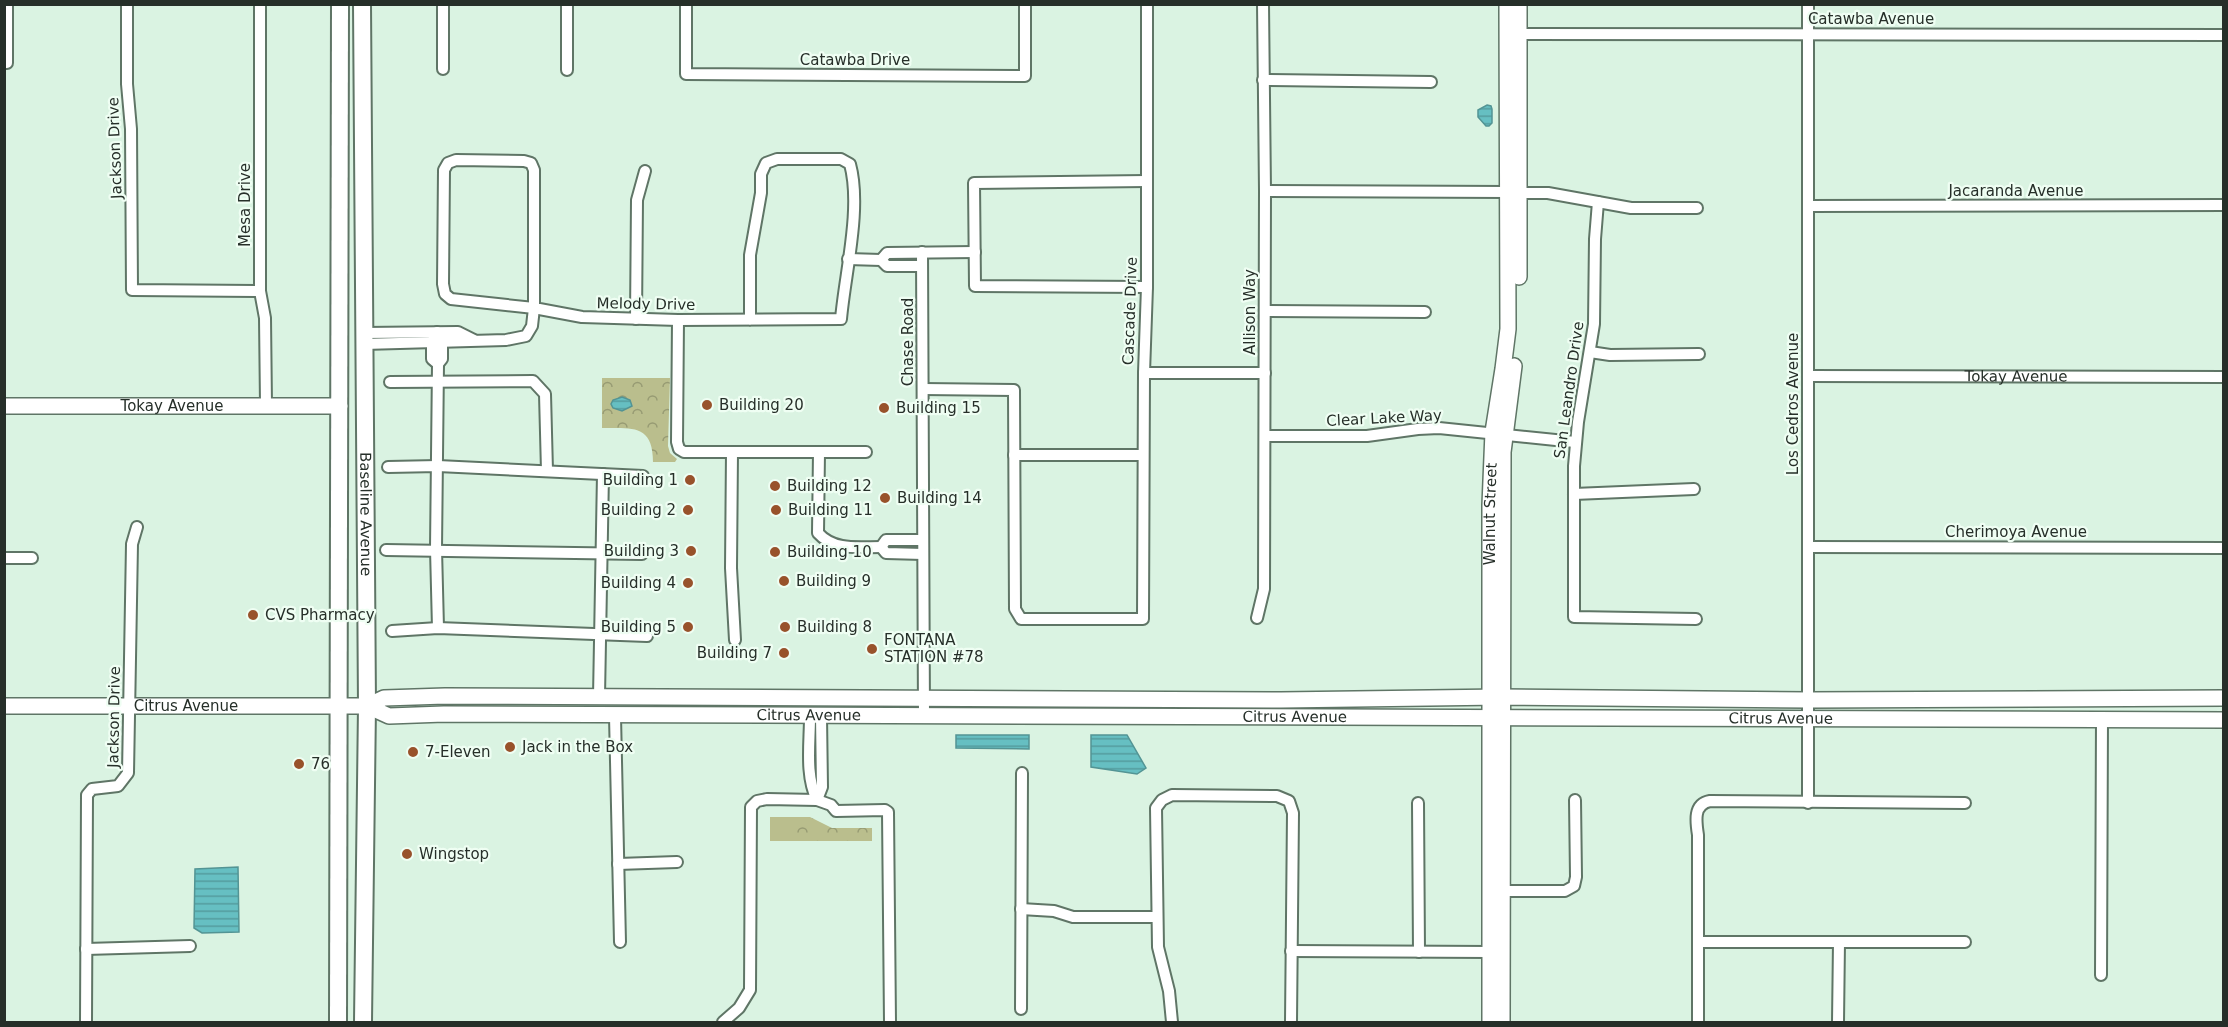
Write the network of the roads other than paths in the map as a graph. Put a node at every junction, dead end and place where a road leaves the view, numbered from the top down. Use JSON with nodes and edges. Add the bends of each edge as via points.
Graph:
{"nodes":[{"id":1,"x":7,"y":4,"type":"edge"},
{"id":2,"x":128,"y":4,"type":"edge"},
{"id":3,"x":260,"y":4,"type":"edge"},
{"id":4,"x":340,"y":4,"type":"edge"},
{"id":5,"x":362,"y":4,"type":"edge"},
{"id":6,"x":442,"y":4,"type":"edge"},
{"id":7,"x":567,"y":4,"type":"edge"},
{"id":8,"x":686,"y":4,"type":"edge"},
{"id":9,"x":1024,"y":4,"type":"edge"},
{"id":10,"x":1147,"y":4,"type":"edge"},
{"id":11,"x":1263,"y":4,"type":"edge"},
{"id":12,"x":1508,"y":4,"type":"edge"},
{"id":13,"x":1519,"y":4,"type":"edge"},
{"id":14,"x":1808,"y":4,"type":"edge"},
{"id":15,"x":1519,"y":34,"type":"junction"},
{"id":16,"x":1808,"y":34,"type":"junction"},
{"id":17,"x":2223,"y":35,"type":"edge"},
{"id":18,"x":6,"y":63,"type":"edge"},
{"id":19,"x":442,"y":69,"type":"dead end"},
{"id":20,"x":567,"y":70,"type":"dead end"},
{"id":21,"x":1263,"y":80,"type":"junction"},
{"id":22,"x":1431,"y":82,"type":"dead end"},
{"id":23,"x":645,"y":171,"type":"dead end"},
{"id":24,"x":1147,"y":181,"type":"junction"},
{"id":25,"x":1266,"y":192,"type":"junction"},
{"id":26,"x":1514,"y":193,"type":"junction"},
{"id":27,"x":1598,"y":202,"type":"junction"},
{"id":28,"x":1808,"y":206,"type":"junction"},
{"id":29,"x":2223,"y":206,"type":"edge"},
{"id":30,"x":1697,"y":208,"type":"dead end"},
{"id":31,"x":922,"y":252,"type":"junction"},
{"id":32,"x":975,"y":252,"type":"junction"},
{"id":33,"x":848,"y":259,"type":"junction"},
{"id":34,"x":881,"y":260,"type":"junction"},
{"id":35,"x":922,"y":266,"type":"junction"},
{"id":36,"x":1147,"y":286,"type":"junction"},
{"id":37,"x":260,"y":291,"type":"junction"},
{"id":38,"x":534,"y":308,"type":"junction"},
{"id":39,"x":1266,"y":311,"type":"junction"},
{"id":40,"x":1425,"y":312,"type":"dead end"},
{"id":41,"x":636,"y":319,"type":"junction"},
{"id":42,"x":678,"y":320,"type":"junction"},
{"id":43,"x":750,"y":320,"type":"junction"},
{"id":44,"x":437,"y":332,"type":"junction"},
{"id":45,"x":364,"y":339,"type":"junction"},
{"id":46,"x":475,"y":340,"type":"junction"},
{"id":47,"x":437,"y":343,"type":"junction"},
{"id":48,"x":1590,"y":352,"type":"junction"},
{"id":49,"x":1699,"y":354,"type":"dead end"},
{"id":50,"x":1143,"y":373,"type":"junction"},
{"id":51,"x":1265,"y":373,"type":"junction"},
{"id":52,"x":1808,"y":376,"type":"junction"},
{"id":53,"x":2223,"y":377,"type":"edge"},
{"id":54,"x":439,"y":381,"type":"junction"},
{"id":55,"x":390,"y":382,"type":"dead end"},
{"id":56,"x":923,"y":389,"type":"junction"},
{"id":57,"x":266,"y":405,"type":"junction"},
{"id":58,"x":4,"y":406,"type":"edge"},
{"id":59,"x":340,"y":406,"type":"junction"},
{"id":60,"x":1498,"y":433,"type":"junction"},
{"id":61,"x":1265,"y":436,"type":"junction"},
{"id":62,"x":1575,"y":442,"type":"junction"},
{"id":63,"x":732,"y":452,"type":"junction"},
{"id":64,"x":819,"y":452,"type":"junction"},
{"id":65,"x":866,"y":452,"type":"dead end"},
{"id":66,"x":1143,"y":454,"type":"junction"},
{"id":67,"x":1014,"y":455,"type":"junction"},
{"id":68,"x":438,"y":466,"type":"junction"},
{"id":69,"x":388,"y":467,"type":"dead end"},
{"id":70,"x":546,"y":471,"type":"junction"},
{"id":71,"x":603,"y":474,"type":"junction"},
{"id":72,"x":643,"y":476,"type":"dead end"},
{"id":73,"x":1694,"y":489,"type":"dead end"},
{"id":74,"x":1574,"y":494,"type":"junction"},
{"id":75,"x":137,"y":527,"type":"dead end"},
{"id":76,"x":923,"y":540,"type":"junction"},
{"id":77,"x":878,"y":547,"type":"junction"},
{"id":78,"x":1809,"y":547,"type":"junction"},
{"id":79,"x":2223,"y":548,"type":"edge"},
{"id":80,"x":436,"y":549,"type":"junction"},
{"id":81,"x":386,"y":550,"type":"dead end"},
{"id":82,"x":602,"y":553,"type":"junction"},
{"id":83,"x":642,"y":554,"type":"dead end"},
{"id":84,"x":923,"y":554,"type":"junction"},
{"id":85,"x":4,"y":558,"type":"edge"},
{"id":86,"x":32,"y":558,"type":"dead end"},
{"id":87,"x":1257,"y":618,"type":"dead end"},
{"id":88,"x":1696,"y":619,"type":"dead end"},
{"id":89,"x":438,"y":628,"type":"junction"},
{"id":90,"x":392,"y":631,"type":"dead end"},
{"id":91,"x":600,"y":635,"type":"junction"},
{"id":92,"x":647,"y":636,"type":"dead end"},
{"id":93,"x":735,"y":640,"type":"dead end"},
{"id":94,"x":599,"y":697,"type":"junction"},
{"id":95,"x":924,"y":697,"type":"junction"},
{"id":96,"x":1496,"y":697,"type":"junction"},
{"id":97,"x":2223,"y":698,"type":"edge"},
{"id":98,"x":1809,"y":700,"type":"junction"},
{"id":99,"x":4,"y":706,"type":"edge"},
{"id":100,"x":338,"y":706,"type":"junction"},
{"id":101,"x":368,"y":706,"type":"junction"},
{"id":102,"x":129,"y":707,"type":"junction"},
{"id":103,"x":615,"y":716,"type":"junction"},
{"id":104,"x":815,"y":716,"type":"junction"},
{"id":105,"x":924,"y":716,"type":"junction"},
{"id":106,"x":1496,"y":717,"type":"junction"},
{"id":107,"x":1808,"y":717,"type":"junction"},
{"id":108,"x":2102,"y":719,"type":"junction"},
{"id":109,"x":2223,"y":720,"type":"edge"},
{"id":110,"x":1022,"y":773,"type":"dead end"},
{"id":111,"x":817,"y":800,"type":"junction"},
{"id":112,"x":1575,"y":800,"type":"dead end"},
{"id":113,"x":1418,"y":803,"type":"dead end"},
{"id":114,"x":1808,"y":803,"type":"junction"},
{"id":115,"x":1965,"y":803,"type":"dead end"},
{"id":116,"x":677,"y":862,"type":"dead end"},
{"id":117,"x":618,"y":864,"type":"junction"},
{"id":118,"x":1502,"y":891,"type":"junction"},
{"id":119,"x":1021,"y":909,"type":"junction"},
{"id":120,"x":1157,"y":917,"type":"junction"},
{"id":121,"x":620,"y":942,"type":"dead end"},
{"id":122,"x":1699,"y":942,"type":"junction"},
{"id":123,"x":1839,"y":942,"type":"junction"},
{"id":124,"x":1965,"y":942,"type":"dead end"},
{"id":125,"x":190,"y":946,"type":"dead end"},
{"id":126,"x":86,"y":949,"type":"junction"},
{"id":127,"x":1291,"y":951,"type":"junction"},
{"id":128,"x":1419,"y":952,"type":"junction"},
{"id":129,"x":1490,"y":952,"type":"junction"},
{"id":130,"x":2101,"y":975,"type":"dead end"},
{"id":131,"x":1021,"y":1009,"type":"dead end"},
{"id":132,"x":86,"y":1023,"type":"edge"},
{"id":133,"x":338,"y":1023,"type":"edge"},
{"id":134,"x":363,"y":1023,"type":"edge"},
{"id":135,"x":723,"y":1023,"type":"edge"},
{"id":136,"x":890,"y":1023,"type":"edge"},
{"id":137,"x":1172,"y":1023,"type":"edge"},
{"id":138,"x":1291,"y":1023,"type":"edge"},
{"id":139,"x":1490,"y":1023,"type":"edge"},
{"id":140,"x":1502,"y":1023,"type":"edge"},
{"id":141,"x":1698,"y":1023,"type":"edge"},
{"id":142,"x":1838,"y":1023,"type":"edge"}],
"edges":[{"from":1,"to":18,"type":"street"},
{"from":2,"to":37,"type":"street","name":"Jackson Drive","via":[[132,290]]},
{"from":3,"to":37,"type":"street","name":"Mesa Drive"},
{"from":4,"to":59,"type":"main road","name":"Baseline Avenue"},
{"from":5,"to":45,"type":"main road","name":"Baseline Avenue"},
{"from":6,"to":19,"type":"street"},
{"from":7,"to":20,"type":"street"},
{"from":8,"to":9,"type":"street","name":"Catawba Drive","via":[[686,74],[1024,76]]},
{"from":10,"to":24,"type":"street","name":"Cascade Drive"},
{"from":11,"to":21,"type":"street","name":"Allison Way"},
{"from":12,"to":26,"type":"main road","name":"Walnut Street"},
{"from":13,"to":15,"type":"main road","name":"Walnut Street"},
{"from":14,"to":16,"type":"street","name":"Los Cedros Avenue"},
{"from":15,"to":16,"type":"street","name":"Catawba Avenue"},
{"from":15,"to":26,"type":"main road","name":"Walnut Street"},
{"from":16,"to":17,"type":"street","name":"Catawba Avenue"},
{"from":16,"to":28,"type":"street","name":"Los Cedros Avenue"},
{"from":21,"to":22,"type":"street"},
{"from":21,"to":25,"type":"street","name":"Allison Way"},
{"from":23,"to":41,"type":"street","via":[[637,200]]},
{"from":24,"to":32,"type":"street","via":[[974,183]]},
{"from":24,"to":36,"type":"street","name":"Cascade Drive"},
{"from":25,"to":26,"type":"street"},
{"from":25,"to":39,"type":"street","name":"Allison Way"},
{"from":26,"to":27,"type":"street","via":[[1548,193]]},
{"from":26,"to":60,"type":"main road","name":"Walnut Street","via":[[1508,329]]},
{"from":27,"to":30,"type":"street","via":[[1631,208]]},
{"from":27,"to":48,"type":"street","name":"San Leandro Drive"},
{"from":28,"to":29,"type":"street","name":"Jacaranda Avenue"},
{"from":28,"to":52,"type":"street","name":"Los Cedros Avenue"},
{"from":31,"to":32,"type":"street"},
{"from":31,"to":34,"type":"street","via":[[887,253]]},
{"from":31,"to":35,"type":"street","name":"Chase Road"},
{"from":32,"to":36,"type":"street","via":[[975,286]]},
{"from":33,"to":34,"type":"street"},
{"from":33,"to":43,"type":"street","name":"Melody Drive","via":[[841,319]]},
{"from":33,"to":43,"type":"street","via":[[853,176],[850,164],[841,159],[777,159],[766,163],[761,174],[750,255]]},
{"from":34,"to":35,"type":"street","via":[[887,266]]},
{"from":35,"to":56,"type":"street","name":"Chase Road"},
{"from":36,"to":50,"type":"street","name":"Cascade Drive"},
{"from":37,"to":57,"type":"street","name":"Mesa Drive","via":[[265,318]]},
{"from":38,"to":38,"type":"street","name":"Melody Drive","via":[[451,299],[445,294],[444,170],[448,163],[531,163]]},
{"from":38,"to":41,"type":"street","name":"Melody Drive","via":[[582,317]]},
{"from":38,"to":46,"type":"street","via":[[532,326],[526,336]]},
{"from":39,"to":40,"type":"street"},
{"from":39,"to":51,"type":"street","name":"Allison Way"},
{"from":41,"to":42,"type":"street","name":"Melody Drive"},
{"from":42,"to":43,"type":"street","name":"Melody Drive"},
{"from":42,"to":63,"type":"street","via":[[679,449]]},
{"from":44,"to":45,"type":"street"},
{"from":44,"to":46,"type":"street","via":[[458,332]]},
{"from":44,"to":47,"type":"street"},
{"from":45,"to":47,"type":"street"},
{"from":45,"to":101,"type":"main road","name":"Baseline Avenue"},
{"from":46,"to":47,"type":"street"},
{"from":47,"to":54,"type":"street","via":[[432,359],[438,364]]},
{"from":48,"to":49,"type":"street"},
{"from":48,"to":62,"type":"street","name":"San Leandro Drive"},
{"from":50,"to":51,"type":"street"},
{"from":50,"to":66,"type":"street","name":"Cascade Drive"},
{"from":51,"to":61,"type":"street","name":"Allison Way"},
{"from":52,"to":53,"type":"street","name":"Tokay Avenue"},
{"from":52,"to":78,"type":"street","name":"Los Cedros Avenue"},
{"from":54,"to":55,"type":"street"},
{"from":54,"to":68,"type":"street"},
{"from":54,"to":70,"type":"street","via":[[533,381],[545,394]]},
{"from":56,"to":67,"type":"street","via":[[1014,390]]},
{"from":56,"to":76,"type":"street","name":"Chase Road"},
{"from":57,"to":58,"type":"main road","name":"Tokay Avenue"},
{"from":57,"to":59,"type":"main road","name":"Tokay Avenue"},
{"from":59,"to":100,"type":"main road","name":"Baseline Avenue"},
{"from":60,"to":61,"type":"street","name":"Clear Lake Way","via":[[1418,429],[1367,436]]},
{"from":60,"to":62,"type":"street","name":"Clear Lake Way"},
{"from":60,"to":96,"type":"main road","name":"Walnut Street"},
{"from":61,"to":87,"type":"street","name":"Allison Way","via":[[1264,589]]},
{"from":62,"to":74,"type":"street","name":"San Leandro Drive"},
{"from":63,"to":64,"type":"street"},
{"from":63,"to":93,"type":"street"},
{"from":64,"to":65,"type":"street"},
{"from":64,"to":77,"type":"street","via":[[818,533],[827,543],[839,546]]},
{"from":66,"to":67,"type":"street"},
{"from":66,"to":67,"type":"street","name":"Cascade Drive","via":[[1143,618],[1021,619],[1015,609]]},
{"from":68,"to":69,"type":"street"},
{"from":68,"to":70,"type":"street"},
{"from":68,"to":80,"type":"street"},
{"from":70,"to":71,"type":"street"},
{"from":71,"to":72,"type":"street"},
{"from":71,"to":82,"type":"street"},
{"from":73,"to":74,"type":"street"},
{"from":74,"to":88,"type":"street","name":"San Leandro Drive","via":[[1574,617]]},
{"from":75,"to":102,"type":"street","name":"Jackson Drive","via":[[132,544]]},
{"from":76,"to":77,"type":"street","via":[[886,540]]},
{"from":76,"to":84,"type":"street","name":"Chase Road"},
{"from":77,"to":84,"type":"street","via":[[885,553]]},
{"from":78,"to":79,"type":"street","name":"Cherimoya Avenue"},
{"from":78,"to":98,"type":"street","name":"Los Cedros Avenue"},
{"from":80,"to":81,"type":"street"},
{"from":80,"to":82,"type":"street"},
{"from":80,"to":89,"type":"street"},
{"from":82,"to":83,"type":"street"},
{"from":82,"to":91,"type":"street"},
{"from":84,"to":95,"type":"street","name":"Chase Road"},
{"from":85,"to":86,"type":"street"},
{"from":89,"to":90,"type":"street"},
{"from":89,"to":91,"type":"street"},
{"from":91,"to":92,"type":"street"},
{"from":91,"to":94,"type":"street"},
{"from":94,"to":95,"type":"main road","name":"Citrus Avenue"},
{"from":94,"to":101,"type":"main road","name":"Citrus Avenue","via":[[390,697]]},
{"from":95,"to":96,"type":"main road","name":"Citrus Avenue"},
{"from":95,"to":105,"type":"street","name":"Chase Road"},
{"from":96,"to":98,"type":"main road","name":"Citrus Avenue"},
{"from":96,"to":106,"type":"main road","name":"Walnut Street"},
{"from":97,"to":98,"type":"main road","name":"Citrus Avenue"},
{"from":98,"to":107,"type":"street","name":"Los Cedros Avenue"},
{"from":99,"to":102,"type":"main road","name":"Citrus Avenue"},
{"from":100,"to":101,"type":"main road","name":"Citrus Avenue"},
{"from":100,"to":102,"type":"main road","name":"Citrus Avenue"},
{"from":100,"to":133,"type":"main road","name":"Baseline Avenue"},
{"from":101,"to":103,"type":"main road","name":"Citrus Avenue","via":[[389,716]]},
{"from":101,"to":134,"type":"main road","name":"Baseline Avenue"},
{"from":102,"to":126,"type":"street","name":"Jackson Drive","via":[[128,773],[118,786],[92,789],[87,795]]},
{"from":103,"to":104,"type":"main road","name":"Citrus Avenue"},
{"from":103,"to":117,"type":"street"},
{"from":104,"to":105,"type":"main road","name":"Citrus Avenue"},
{"from":104,"to":111,"type":"street","via":[[810,776]]},
{"from":105,"to":106,"type":"main road","name":"Citrus Avenue"},
{"from":106,"to":107,"type":"main road","name":"Citrus Avenue"},
{"from":106,"to":118,"type":"main road","name":"Walnut Street"},
{"from":106,"to":129,"type":"main road","name":"Walnut Street"},
{"from":107,"to":108,"type":"main road","name":"Citrus Avenue"},
{"from":107,"to":114,"type":"street","name":"Los Cedros Avenue"},
{"from":108,"to":109,"type":"main road","name":"Citrus Avenue"},
{"from":108,"to":130,"type":"street"},
{"from":110,"to":119,"type":"street"},
{"from":111,"to":135,"type":"street","via":[[766,799],[751,807],[750,990]]},
{"from":111,"to":136,"type":"street","via":[[836,811],[888,812]]},
{"from":112,"to":118,"type":"street","via":[[1574,886],[1565,891]]},
{"from":113,"to":128,"type":"street"},
{"from":114,"to":115,"type":"street"},
{"from":114,"to":122,"type":"street","via":[[1701,804],[1696,821]]},
{"from":116,"to":117,"type":"street"},
{"from":117,"to":121,"type":"street"},
{"from":118,"to":140,"type":"main road","name":"Walnut Street"},
{"from":119,"to":120,"type":"street","via":[[1054,911],[1073,917]]},
{"from":119,"to":131,"type":"street"},
{"from":120,"to":127,"type":"street","via":[[1156,808],[1162,800],[1172,795],[1277,796],[1288,801],[1293,813]]},
{"from":120,"to":137,"type":"street","via":[[1158,947]]},
{"from":122,"to":123,"type":"street"},
{"from":122,"to":141,"type":"street"},
{"from":123,"to":124,"type":"street"},
{"from":123,"to":142,"type":"street"},
{"from":125,"to":126,"type":"street"},
{"from":126,"to":132,"type":"street","name":"Jackson Drive"},
{"from":127,"to":128,"type":"street"},
{"from":127,"to":138,"type":"street"},
{"from":128,"to":129,"type":"street"},
{"from":129,"to":139,"type":"main road","name":"Walnut Street"}]}
